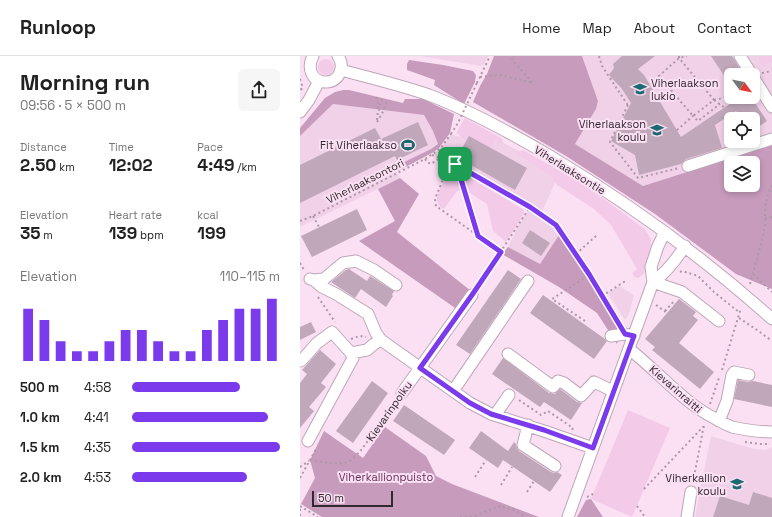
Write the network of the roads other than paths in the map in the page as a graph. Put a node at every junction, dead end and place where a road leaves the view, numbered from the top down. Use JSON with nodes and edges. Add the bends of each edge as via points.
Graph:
{"nodes":[{"id":1,"x":313,"y":56,"type":"edge"},
{"id":2,"x":338,"y":56,"type":"edge"},
{"id":3,"x":740,"y":56,"type":"edge"},
{"id":4,"x":300,"y":67,"type":"edge"},
{"id":5,"x":747,"y":68,"type":"edge"},
{"id":6,"x":341,"y":70,"type":"junction"},
{"id":7,"x":316,"y":77,"type":"junction"},
{"id":8,"x":760,"y":88,"type":"edge"},
{"id":9,"x":772,"y":107,"type":"edge"},
{"id":10,"x":300,"y":112,"type":"edge"},
{"id":11,"x":772,"y":139,"type":"edge"},
{"id":12,"x":688,"y":166,"type":"road end"},
{"id":13,"x":665,"y":232,"type":"junction"},
{"id":14,"x":685,"y":246,"type":"junction"},
{"id":15,"x":528,"y":281,"type":"dead end"},
{"id":16,"x":658,"y":283,"type":"junction"},
{"id":17,"x":396,"y":285,"type":"dead end"},
{"id":18,"x":472,"y":295,"type":"road end"},
{"id":19,"x":772,"y":319,"type":"edge"},
{"id":20,"x":719,"y":321,"type":"dead end"},
{"id":21,"x":629,"y":335,"type":"junction"},
{"id":22,"x":611,"y":336,"type":"dead end"},
{"id":23,"x":378,"y":342,"type":"junction"},
{"id":24,"x":629,"y":349,"type":"junction"},
{"id":25,"x":356,"y":352,"type":"junction"},
{"id":26,"x":508,"y":354,"type":"dead end"},
{"id":27,"x":300,"y":361,"type":"edge"},
{"id":28,"x":420,"y":368,"type":"junction"},
{"id":29,"x":749,"y":375,"type":"dead end"},
{"id":30,"x":453,"y":391,"type":"junction"},
{"id":31,"x":613,"y":392,"type":"junction"},
{"id":32,"x":402,"y":393,"type":"road end"},
{"id":33,"x":509,"y":395,"type":"road end"},
{"id":34,"x":495,"y":415,"type":"junction"},
{"id":35,"x":719,"y":421,"type":"junction"},
{"id":36,"x":528,"y":425,"type":"junction"},
{"id":37,"x":772,"y":432,"type":"edge"},
{"id":38,"x":308,"y":441,"type":"dead end"},
{"id":39,"x":593,"y":448,"type":"junction"},
{"id":40,"x":555,"y":466,"type":"dead end"},
{"id":41,"x":691,"y":492,"type":"road end"},
{"id":42,"x":568,"y":517,"type":"edge"},
{"id":43,"x":687,"y":517,"type":"edge"}],
"edges":[{"from":1,"to":7,"type":"street","via":[[310,68]]},
{"from":2,"to":6,"type":"street","via":[[342,63]]},
{"from":3,"to":5,"type":"street"},
{"from":4,"to":7,"type":"street"},
{"from":6,"to":7,"type":"street","via":[[339,76],[332,81],[327,82]]},
{"from":6,"to":13,"type":"street","name":"Viherlaaksontie","via":[[428,95],[461,108],[564,165]]},
{"from":7,"to":10,"type":"street","via":[[309,100]]},
{"from":8,"to":9,"type":"street"},
{"from":11,"to":12,"type":"street"},
{"from":13,"to":14,"type":"street","name":"Viherlaaksontie"},
{"from":13,"to":16,"type":"street","via":[[651,267]]},
{"from":14,"to":16,"type":"street"},
{"from":14,"to":19,"type":"street","name":"Viherlaaksontie"},
{"from":15,"to":30,"type":"street"},
{"from":16,"to":20,"type":"street","via":[[682,292]]},
{"from":16,"to":21,"type":"street"},
{"from":17,"to":23,"type":"street","via":[[356,261],[343,263],[324,279],[311,279],[368,314]]},
{"from":18,"to":28,"type":"street","name":"Kievarinpolku"},
{"from":21,"to":22,"type":"street"},
{"from":21,"to":24,"type":"street"},
{"from":23,"to":25,"type":"street","via":[[367,350]]},
{"from":23,"to":28,"type":"street"},
{"from":24,"to":31,"type":"street"},
{"from":24,"to":35,"type":"street","name":"Kievarinraitti","via":[[692,405]]},
{"from":25,"to":27,"type":"street","via":[[332,332]]},
{"from":25,"to":38,"type":"street"},
{"from":26,"to":31,"type":"street","via":[[553,387],[558,381],[581,396],[594,382]]},
{"from":28,"to":30,"type":"street"},
{"from":28,"to":32,"type":"street","name":"Kievarinpolku"},
{"from":29,"to":35,"type":"street","via":[[734,372],[732,375],[727,401]]},
{"from":30,"to":34,"type":"street"},
{"from":31,"to":39,"type":"street"},
{"from":33,"to":34,"type":"street"},
{"from":34,"to":36,"type":"street"},
{"from":35,"to":37,"type":"street","name":"Kievarinraitti","via":[[755,432]]},
{"from":36,"to":39,"type":"street"},
{"from":36,"to":40,"type":"street","via":[[523,445]]},
{"from":39,"to":42,"type":"street"},
{"from":41,"to":43,"type":"street"}]}
